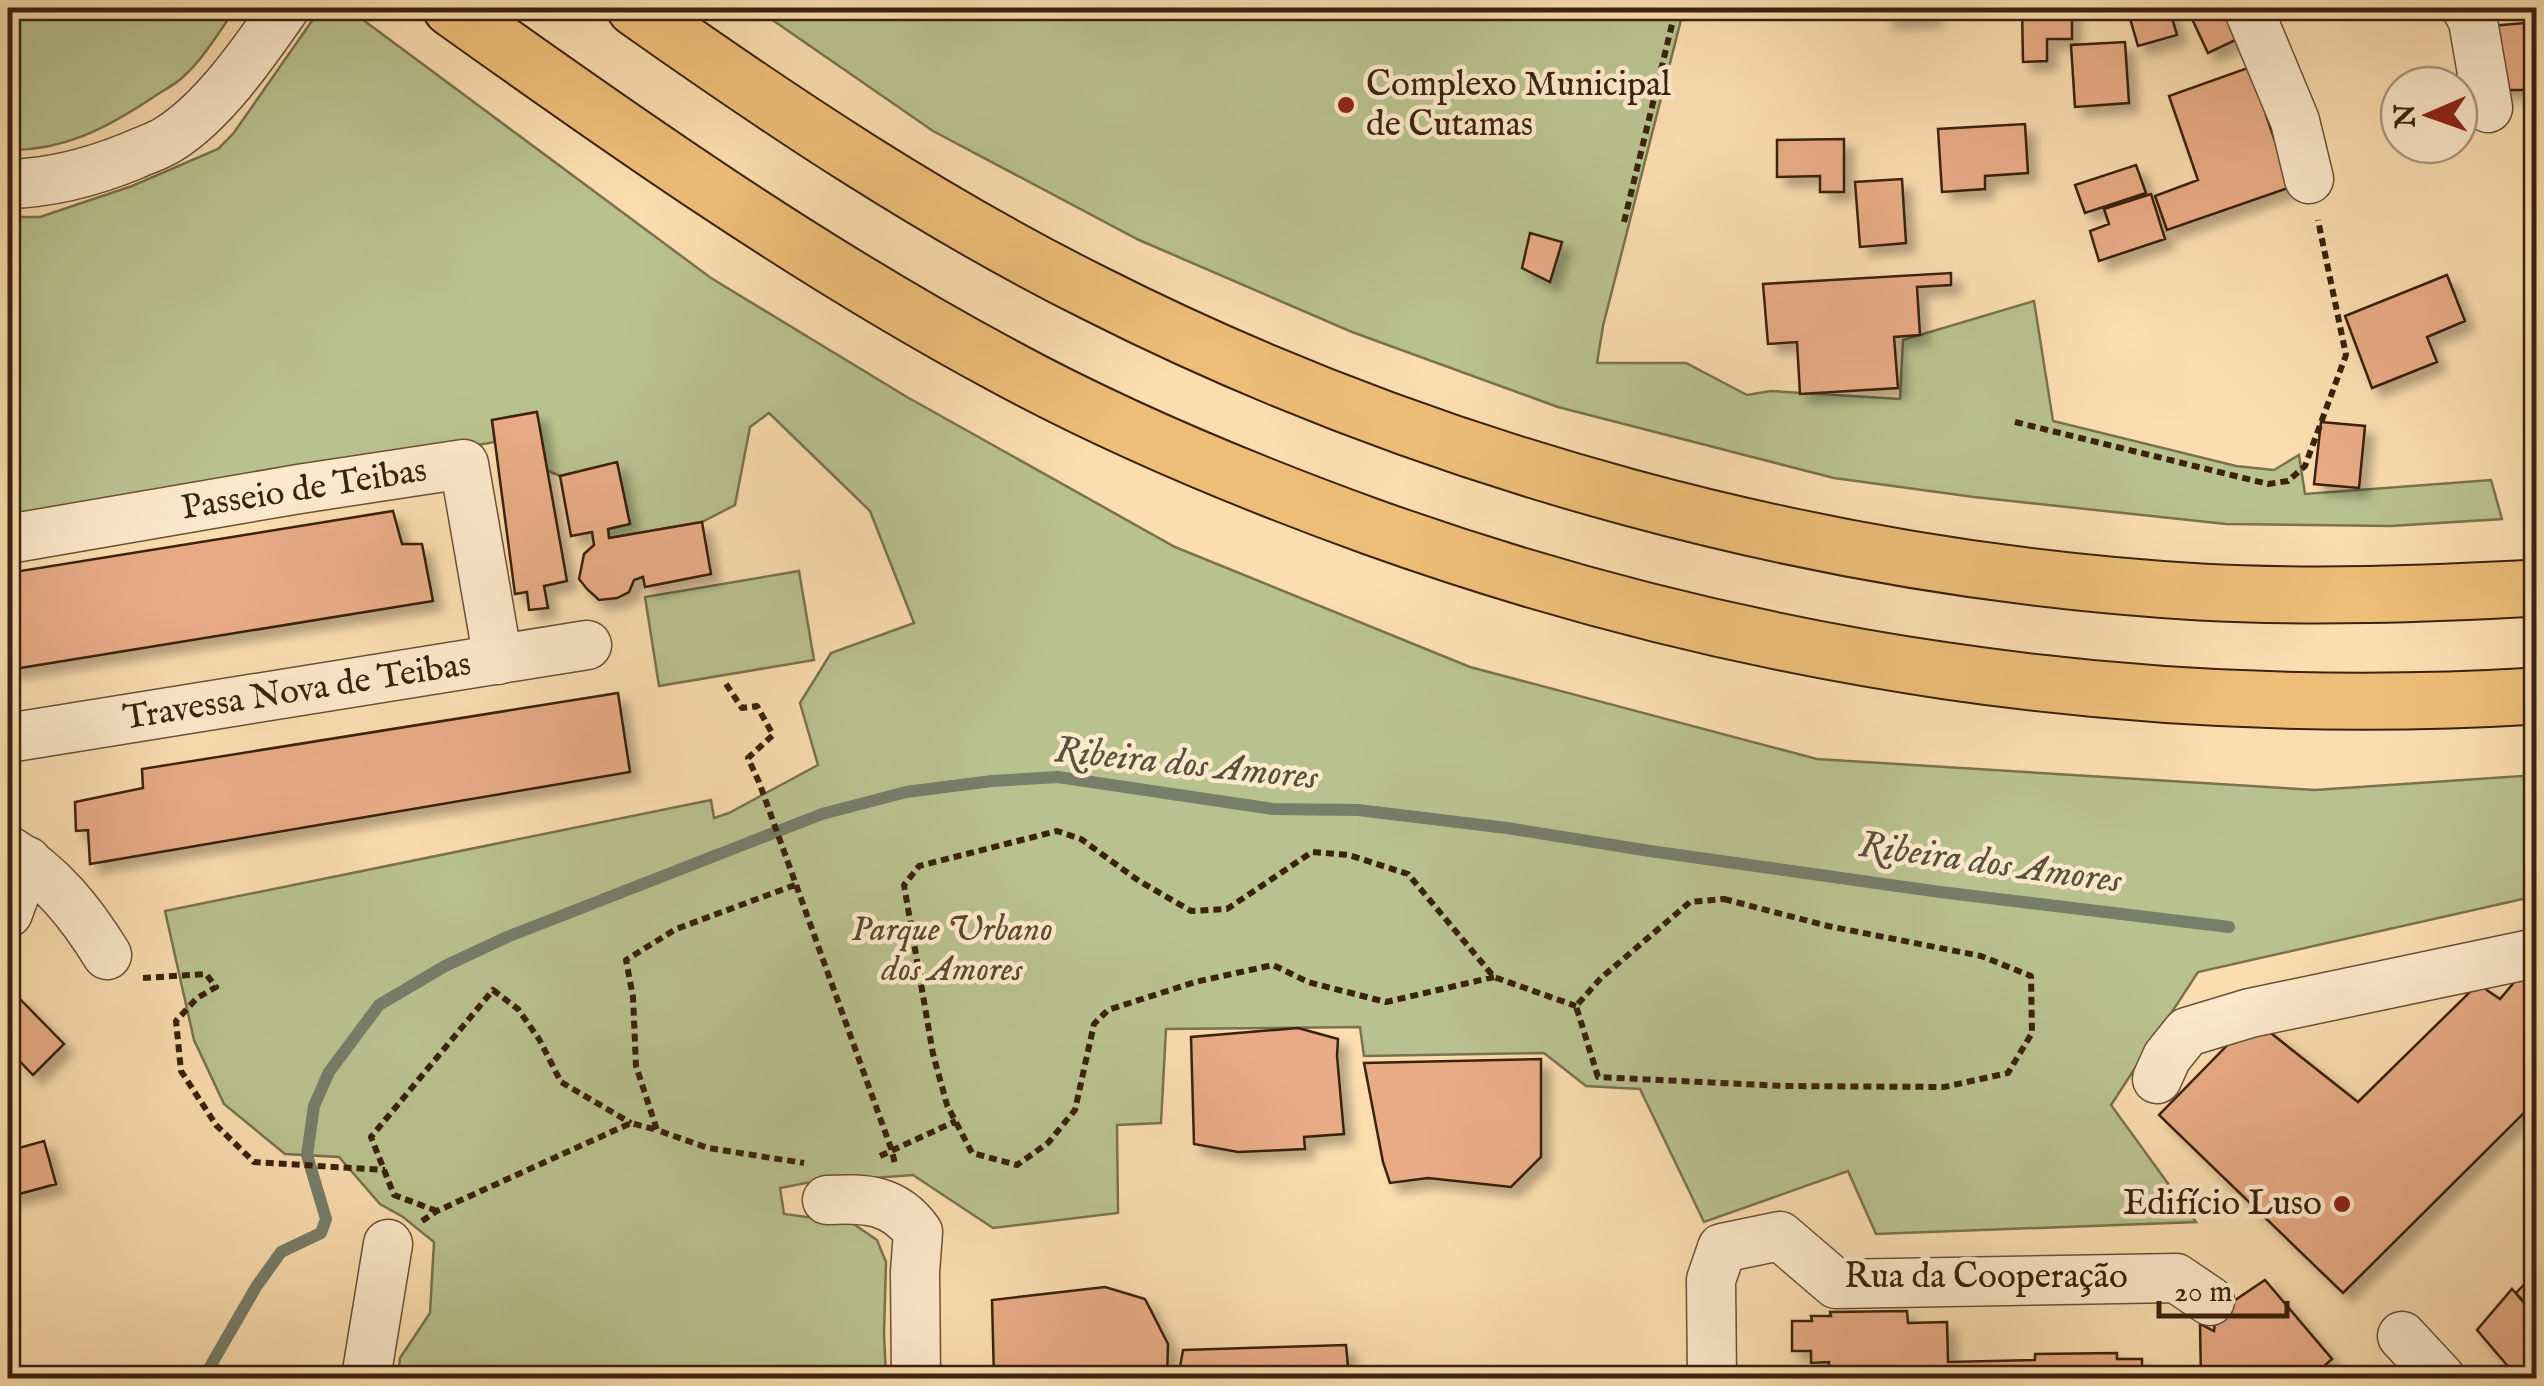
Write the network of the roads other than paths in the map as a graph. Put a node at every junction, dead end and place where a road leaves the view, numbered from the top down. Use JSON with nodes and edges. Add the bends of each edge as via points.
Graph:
{"nodes":[{"id":1,"x":285,"y":8,"type":"edge"},
{"id":2,"x":452,"y":8,"type":"edge"},
{"id":3,"x":635,"y":8,"type":"edge"},
{"id":4,"x":2248,"y":8,"type":"edge"},
{"id":5,"x":2466,"y":8,"type":"edge"},
{"id":6,"x":2488,"y":108,"type":"dead end"},
{"id":7,"x":2310,"y":179,"type":"road end"},
{"id":8,"x":8,"y":184,"type":"edge"},
{"id":9,"x":8,"y":539,"type":"edge"},
{"id":10,"x":2536,"y":588,"type":"edge"},
{"id":11,"x":587,"y":645,"type":"dead end"},
{"id":12,"x":498,"y":660,"type":"junction"},
{"id":13,"x":2536,"y":696,"type":"edge"},
{"id":14,"x":8,"y":738,"type":"edge"},
{"id":15,"x":17,"y":855,"type":"edge"},
{"id":16,"x":8,"y":913,"type":"edge"},
{"id":17,"x":2536,"y":953,"type":"edge"},
{"id":18,"x":107,"y":956,"type":"road end"},
{"id":19,"x":2158,"y":1079,"type":"dead end"},
{"id":20,"x":823,"y":1183,"type":"road end"},
{"id":21,"x":388,"y":1244,"type":"road end"},
{"id":22,"x":2210,"y":1301,"type":"dead end"},
{"id":23,"x":2402,"y":1336,"type":"dead end"},
{"id":24,"x":366,"y":1378,"type":"edge"},
{"id":25,"x":916,"y":1378,"type":"edge"},
{"id":26,"x":1712,"y":1378,"type":"edge"},
{"id":27,"x":2441,"y":1378,"type":"edge"}],
"edges":[{"from":1,"to":8,"type":"street","via":[[242,70],[169,139],[62,179]]},
{"from":2,"to":13,"type":"highway","via":[[772,230],[999,364],[1221,468],[1485,566],[1752,637],[1971,676],[2292,701]]},
{"from":3,"to":10,"type":"highway","via":[[862,163],[1092,292],[1334,400],[1504,460],[1762,530],[2028,575],[2292,594]]},
{"from":4,"to":7,"type":"street","via":[[2295,121]]},
{"from":5,"to":6,"type":"street"},
{"from":9,"to":12,"type":"street","name":"Passeio de Teibas","via":[[464,464]]},
{"from":11,"to":12,"type":"street","name":"Travessa Nova de Teibas"},
{"from":12,"to":14,"type":"street","name":"Travessa Nova de Teibas"},
{"from":15,"to":16,"type":"street"},
{"from":15,"to":18,"type":"street","via":[[86,920]]},
{"from":17,"to":19,"type":"street","via":[[2187,1032]]},
{"from":20,"to":25,"type":"street","via":[[905,1214],[918,1232]]},
{"from":21,"to":24,"type":"street"},
{"from":22,"to":26,"type":"street","name":"Rua da Cooperação","via":[[2176,1278],[1836,1284],[1780,1236],[1722,1248],[1711,1280]]},
{"from":23,"to":27,"type":"street"}]}
